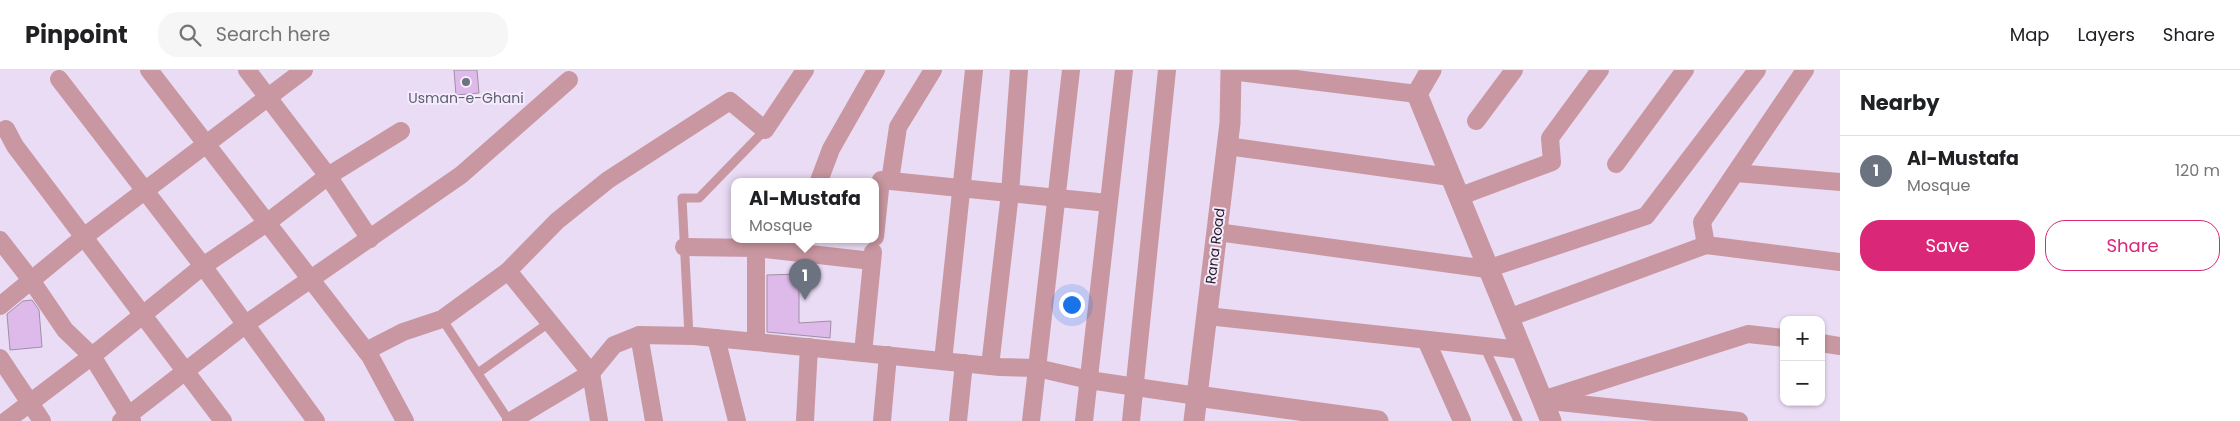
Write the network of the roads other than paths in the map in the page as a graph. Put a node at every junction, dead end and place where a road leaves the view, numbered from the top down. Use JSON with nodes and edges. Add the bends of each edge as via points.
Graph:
{"nodes":[{"id":1,"x":149,"y":70,"type":"edge"},
{"id":2,"x":247,"y":70,"type":"edge"},
{"id":3,"x":304,"y":70,"type":"edge"},
{"id":4,"x":805,"y":70,"type":"edge"},
{"id":5,"x":876,"y":70,"type":"edge"},
{"id":6,"x":933,"y":70,"type":"edge"},
{"id":7,"x":974,"y":70,"type":"edge"},
{"id":8,"x":1019,"y":70,"type":"edge"},
{"id":9,"x":1071,"y":70,"type":"edge"},
{"id":10,"x":1124,"y":70,"type":"edge"},
{"id":11,"x":1167,"y":70,"type":"edge"},
{"id":12,"x":1431,"y":70,"type":"edge"},
{"id":13,"x":1514,"y":70,"type":"edge"},
{"id":14,"x":1600,"y":70,"type":"edge"},
{"id":15,"x":1685,"y":70,"type":"edge"},
{"id":16,"x":1757,"y":70,"type":"edge"},
{"id":17,"x":1805,"y":70,"type":"edge"},
{"id":18,"x":1231,"y":71,"type":"edge"},
{"id":19,"x":59,"y":80,"type":"dead end"},
{"id":20,"x":569,"y":80,"type":"dead end"},
{"id":21,"x":1416,"y":94,"type":"junction"},
{"id":22,"x":268,"y":98,"type":"junction"},
{"id":23,"x":1476,"y":121,"type":"dead end"},
{"id":24,"x":6,"y":129,"type":"dead end"},
{"id":25,"x":765,"y":130,"type":"junction"},
{"id":26,"x":401,"y":131,"type":"dead end"},
{"id":27,"x":206,"y":144,"type":"junction"},
{"id":28,"x":1228,"y":146,"type":"junction"},
{"id":29,"x":1616,"y":164,"type":"dead end"},
{"id":30,"x":1736,"y":172,"type":"junction"},
{"id":31,"x":328,"y":176,"type":"junction"},
{"id":32,"x":1450,"y":177,"type":"junction"},
{"id":33,"x":820,"y":178,"type":"edge"},
{"id":34,"x":890,"y":181,"type":"junction"},
{"id":35,"x":1840,"y":182,"type":"edge"},
{"id":36,"x":962,"y":188,"type":"junction"},
{"id":37,"x":145,"y":192,"type":"junction"},
{"id":38,"x":1010,"y":193,"type":"junction"},
{"id":39,"x":1056,"y":197,"type":"junction"},
{"id":40,"x":1458,"y":197,"type":"junction"},
{"id":41,"x":879,"y":199,"type":"edge"},
{"id":42,"x":1108,"y":203,"type":"junction"},
{"id":43,"x":268,"y":222,"type":"junction"},
{"id":44,"x":1217,"y":232,"type":"junction"},
{"id":45,"x":85,"y":236,"type":"junction"},
{"id":46,"x":370,"y":239,"type":"junction"},
{"id":47,"x":0,"y":240,"type":"edge"},
{"id":48,"x":874,"y":243,"type":"edge"},
{"id":49,"x":1706,"y":245,"type":"junction"},
{"id":50,"x":810,"y":246,"type":"edge"},
{"id":51,"x":684,"y":247,"type":"junction"},
{"id":52,"x":756,"y":248,"type":"junction"},
{"id":53,"x":872,"y":261,"type":"junction"},
{"id":54,"x":1840,"y":262,"type":"edge"},
{"id":55,"x":203,"y":266,"type":"junction"},
{"id":56,"x":1487,"y":269,"type":"junction"},
{"id":57,"x":508,"y":271,"type":"junction"},
{"id":58,"x":31,"y":280,"type":"junction"},
{"id":59,"x":310,"y":280,"type":"junction"},
{"id":60,"x":0,"y":306,"type":"edge"},
{"id":61,"x":143,"y":314,"type":"junction"},
{"id":62,"x":1207,"y":316,"type":"junction"},
{"id":63,"x":442,"y":318,"type":"junction"},
{"id":64,"x":1508,"y":318,"type":"junction"},
{"id":65,"x":550,"y":322,"type":"junction"},
{"id":66,"x":245,"y":324,"type":"junction"},
{"id":67,"x":639,"y":335,"type":"junction"},
{"id":68,"x":688,"y":336,"type":"junction"},
{"id":69,"x":716,"y":338,"type":"junction"},
{"id":70,"x":1780,"y":338,"type":"edge"},
{"id":71,"x":1426,"y":340,"type":"junction"},
{"id":72,"x":756,"y":342,"type":"junction"},
{"id":73,"x":1825,"y":344,"type":"edge"},
{"id":74,"x":1484,"y":346,"type":"junction"},
{"id":75,"x":1840,"y":346,"type":"edge"},
{"id":76,"x":809,"y":347,"type":"junction"},
{"id":77,"x":1521,"y":350,"type":"junction"},
{"id":78,"x":366,"y":351,"type":"junction"},
{"id":79,"x":863,"y":352,"type":"junction"},
{"id":80,"x":888,"y":355,"type":"junction"},
{"id":81,"x":92,"y":356,"type":"junction"},
{"id":82,"x":0,"y":358,"type":"edge"},
{"id":83,"x":943,"y":361,"type":"junction"},
{"id":84,"x":964,"y":364,"type":"junction"},
{"id":85,"x":990,"y":366,"type":"junction"},
{"id":86,"x":1037,"y":368,"type":"junction"},
{"id":87,"x":185,"y":371,"type":"junction"},
{"id":88,"x":478,"y":373,"type":"junction"},
{"id":89,"x":591,"y":373,"type":"junction"},
{"id":90,"x":1089,"y":380,"type":"junction"},
{"id":91,"x":1136,"y":387,"type":"junction"},
{"id":92,"x":1197,"y":396,"type":"junction"},
{"id":93,"x":1542,"y":400,"type":"junction"},
{"id":94,"x":30,"y":401,"type":"junction"},
{"id":95,"x":534,"y":415,"type":"edge"},
{"id":96,"x":1326,"y":417,"type":"edge"},
{"id":97,"x":127,"y":419,"type":"edge"},
{"id":98,"x":6,"y":421,"type":"edge"},
{"id":99,"x":42,"y":421,"type":"edge"},
{"id":100,"x":224,"y":421,"type":"edge"},
{"id":101,"x":316,"y":421,"type":"edge"},
{"id":102,"x":404,"y":421,"type":"edge"},
{"id":103,"x":510,"y":421,"type":"edge"},
{"id":104,"x":599,"y":421,"type":"edge"},
{"id":105,"x":654,"y":421,"type":"edge"},
{"id":106,"x":737,"y":421,"type":"edge"},
{"id":107,"x":805,"y":421,"type":"edge"},
{"id":108,"x":882,"y":421,"type":"edge"},
{"id":109,"x":958,"y":421,"type":"edge"},
{"id":110,"x":1031,"y":421,"type":"edge"},
{"id":111,"x":1084,"y":421,"type":"edge"},
{"id":112,"x":1131,"y":421,"type":"edge"},
{"id":113,"x":1194,"y":421,"type":"edge"},
{"id":114,"x":1378,"y":421,"type":"edge"},
{"id":115,"x":1462,"y":421,"type":"edge"},
{"id":116,"x":1518,"y":421,"type":"edge"},
{"id":117,"x":1551,"y":421,"type":"edge"},
{"id":118,"x":1739,"y":421,"type":"edge"}],
"edges":[{"from":1,"to":27,"type":"street"},
{"from":2,"to":22,"type":"street"},
{"from":3,"to":22,"type":"street"},
{"from":4,"to":25,"type":"street"},
{"from":5,"to":33,"type":"street","via":[[831,149]]},
{"from":6,"to":34,"type":"street","via":[[898,127]]},
{"from":7,"to":36,"type":"street"},
{"from":8,"to":38,"type":"street"},
{"from":9,"to":39,"type":"street"},
{"from":10,"to":42,"type":"street"},
{"from":11,"to":91,"type":"street"},
{"from":12,"to":21,"type":"street"},
{"from":13,"to":23,"type":"street"},
{"from":14,"to":40,"type":"street","via":[[1550,138],[1552,162]]},
{"from":15,"to":29,"type":"street"},
{"from":16,"to":56,"type":"street","via":[[1646,216]]},
{"from":17,"to":30,"type":"street"},
{"from":18,"to":21,"type":"street"},
{"from":18,"to":28,"type":"street","name":"Rana Road"},
{"from":19,"to":37,"type":"street"},
{"from":20,"to":46,"type":"street","via":[[461,175]]},
{"from":21,"to":32,"type":"street"},
{"from":22,"to":27,"type":"street"},
{"from":22,"to":31,"type":"street"},
{"from":24,"to":45,"type":"street","via":[[15,146]]},
{"from":25,"to":51,"type":"lane","via":[[699,198],[682,198]]},
{"from":25,"to":57,"type":"street","via":[[730,101],[608,180],[557,222]]},
{"from":26,"to":31,"type":"street"},
{"from":27,"to":37,"type":"street"},
{"from":27,"to":43,"type":"street"},
{"from":28,"to":32,"type":"street"},
{"from":28,"to":44,"type":"street","name":"Rana Road"},
{"from":30,"to":35,"type":"street"},
{"from":30,"to":49,"type":"street","via":[[1702,222]]},
{"from":31,"to":43,"type":"street"},
{"from":31,"to":46,"type":"street"},
{"from":32,"to":40,"type":"street"},
{"from":34,"to":36,"type":"street"},
{"from":34,"to":41,"type":"street","via":[[881,180]]},
{"from":36,"to":38,"type":"street"},
{"from":36,"to":83,"type":"street"},
{"from":37,"to":45,"type":"street"},
{"from":37,"to":55,"type":"street"},
{"from":38,"to":39,"type":"street"},
{"from":38,"to":85,"type":"street"},
{"from":39,"to":42,"type":"street"},
{"from":39,"to":86,"type":"street"},
{"from":40,"to":56,"type":"street"},
{"from":42,"to":90,"type":"street"},
{"from":43,"to":55,"type":"street"},
{"from":43,"to":59,"type":"street"},
{"from":44,"to":56,"type":"street"},
{"from":44,"to":62,"type":"street","name":"Rana Road"},
{"from":45,"to":58,"type":"street"},
{"from":45,"to":61,"type":"street"},
{"from":46,"to":59,"type":"street"},
{"from":47,"to":58,"type":"street"},
{"from":48,"to":53,"type":"street"},
{"from":49,"to":54,"type":"street"},
{"from":49,"to":64,"type":"street"},
{"from":50,"to":52,"type":"street"},
{"from":50,"to":53,"type":"street"},
{"from":51,"to":52,"type":"street"},
{"from":51,"to":68,"type":"lane"},
{"from":52,"to":72,"type":"street"},
{"from":53,"to":79,"type":"street"},
{"from":55,"to":61,"type":"street"},
{"from":55,"to":66,"type":"street"},
{"from":56,"to":64,"type":"street"},
{"from":57,"to":63,"type":"street"},
{"from":57,"to":65,"type":"street"},
{"from":58,"to":60,"type":"street"},
{"from":58,"to":81,"type":"street","via":[[65,330]]},
{"from":59,"to":66,"type":"street"},
{"from":59,"to":78,"type":"street"},
{"from":61,"to":81,"type":"street"},
{"from":61,"to":87,"type":"street"},
{"from":62,"to":71,"type":"street"},
{"from":62,"to":92,"type":"street","name":"Rana Road"},
{"from":63,"to":78,"type":"street","via":[[403,332]]},
{"from":63,"to":88,"type":"lane"},
{"from":64,"to":77,"type":"street"},
{"from":65,"to":88,"type":"lane"},
{"from":65,"to":89,"type":"street"},
{"from":66,"to":87,"type":"street"},
{"from":66,"to":101,"type":"street"},
{"from":67,"to":68,"type":"street"},
{"from":67,"to":89,"type":"street","via":[[614,345]]},
{"from":67,"to":105,"type":"street"},
{"from":68,"to":69,"type":"street"},
{"from":69,"to":72,"type":"street"},
{"from":69,"to":106,"type":"street"},
{"from":70,"to":93,"type":"street","via":[[1748,334]]},
{"from":71,"to":74,"type":"street"},
{"from":71,"to":115,"type":"street"},
{"from":72,"to":76,"type":"street"},
{"from":73,"to":75,"type":"street"},
{"from":74,"to":77,"type":"street"},
{"from":74,"to":116,"type":"lane"},
{"from":76,"to":79,"type":"street"},
{"from":76,"to":107,"type":"street"},
{"from":77,"to":93,"type":"street"},
{"from":78,"to":102,"type":"street"},
{"from":79,"to":80,"type":"street"},
{"from":80,"to":83,"type":"street"},
{"from":80,"to":108,"type":"street"},
{"from":81,"to":94,"type":"street"},
{"from":81,"to":97,"type":"street"},
{"from":82,"to":94,"type":"street"},
{"from":83,"to":84,"type":"street"},
{"from":84,"to":85,"type":"street"},
{"from":84,"to":109,"type":"street"},
{"from":85,"to":86,"type":"street"},
{"from":86,"to":90,"type":"street"},
{"from":86,"to":110,"type":"street"},
{"from":87,"to":97,"type":"street"},
{"from":87,"to":100,"type":"street"},
{"from":88,"to":103,"type":"lane"},
{"from":89,"to":95,"type":"street"},
{"from":89,"to":104,"type":"street"},
{"from":90,"to":91,"type":"street"},
{"from":90,"to":111,"type":"street"},
{"from":91,"to":92,"type":"street"},
{"from":91,"to":112,"type":"street"},
{"from":92,"to":96,"type":"street"},
{"from":92,"to":113,"type":"street","name":"Rana Road"},
{"from":93,"to":117,"type":"street"},
{"from":93,"to":118,"type":"street"},
{"from":94,"to":98,"type":"street"},
{"from":94,"to":99,"type":"street"},
{"from":95,"to":103,"type":"street"},
{"from":96,"to":114,"type":"street"}]}
